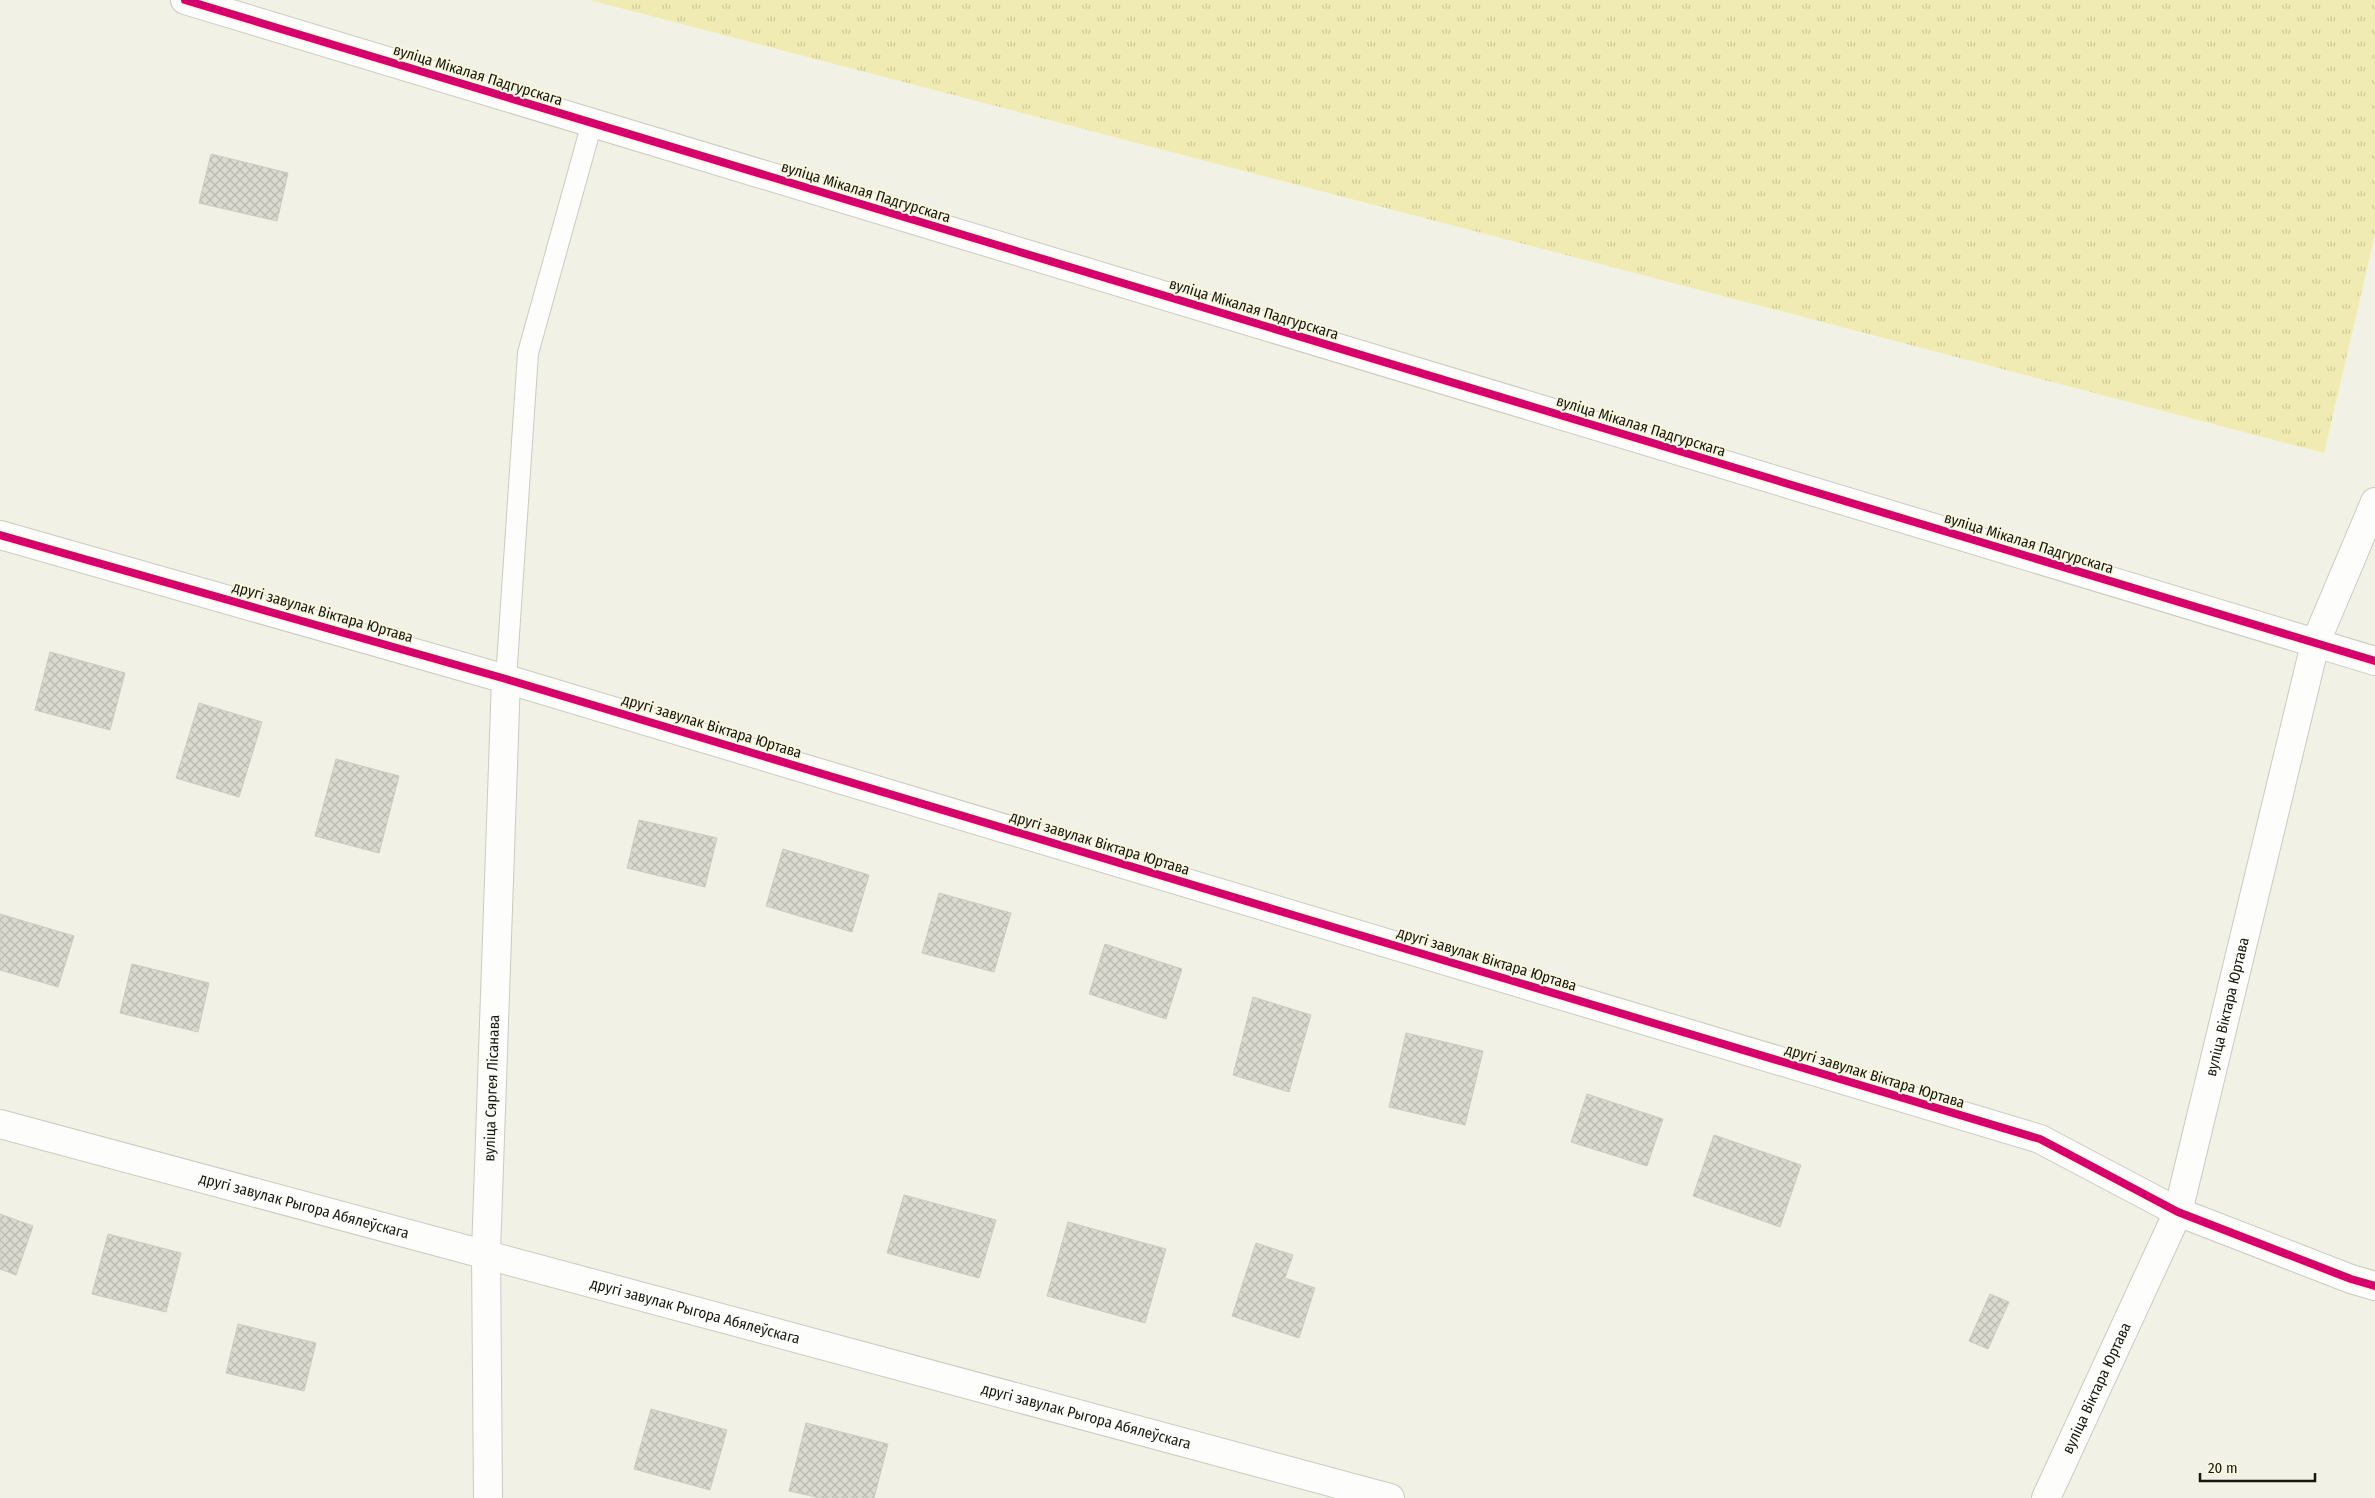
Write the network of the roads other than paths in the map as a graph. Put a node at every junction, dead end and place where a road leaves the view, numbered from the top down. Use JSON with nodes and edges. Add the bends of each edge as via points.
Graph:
{"nodes":[{"id":1,"x":184,"y":0,"type":"edge"},
{"id":2,"x":592,"y":123,"type":"junction"},
{"id":3,"x":2375,"y":502,"type":"edge"},
{"id":4,"x":0,"y":534,"type":"edge"},
{"id":5,"x":2315,"y":644,"type":"junction"},
{"id":6,"x":2375,"y":662,"type":"edge"},
{"id":7,"x":506,"y":679,"type":"junction"},
{"id":8,"x":0,"y":1124,"type":"edge"},
{"id":9,"x":2178,"y":1212,"type":"junction"},
{"id":10,"x":486,"y":1253,"type":"junction"},
{"id":11,"x":2375,"y":1286,"type":"edge"},
{"id":12,"x":488,"y":1498,"type":"edge"},
{"id":13,"x":1390,"y":1498,"type":"edge"},
{"id":14,"x":2046,"y":1498,"type":"edge"}],
"edges":[{"from":1,"to":2,"type":"street","name":"вуліца Мікалая Падгурскага"},
{"from":2,"to":5,"type":"street","name":"вуліца Мікалая Падгурскага"},
{"from":2,"to":7,"type":"lane","via":[[528,353]]},
{"from":3,"to":5,"type":"street","name":"вуліца Віктара Юртава"},
{"from":4,"to":7,"type":"street","name":"другі завулак Віктара Юртава"},
{"from":5,"to":6,"type":"street","name":"вуліца Мікалая Падгурскага"},
{"from":5,"to":9,"type":"street","name":"вуліца Віктара Юртава"},
{"from":7,"to":9,"type":"street","name":"другі завулак Віктара Юртава","via":[[2040,1139]]},
{"from":7,"to":10,"type":"street","name":"вуліца Сяргея Лісанава"},
{"from":8,"to":10,"type":"street","name":"другі завулак Рыгора Абялеўскага"},
{"from":9,"to":11,"type":"street","name":"другі завулак Віктара Юртава"},
{"from":9,"to":14,"type":"street","name":"вуліца Віктара Юртава"},
{"from":10,"to":12,"type":"street","name":"вуліца Сяргея Лісанава"},
{"from":10,"to":13,"type":"street","name":"другі завулак Рыгора Абялеўскага"}]}
